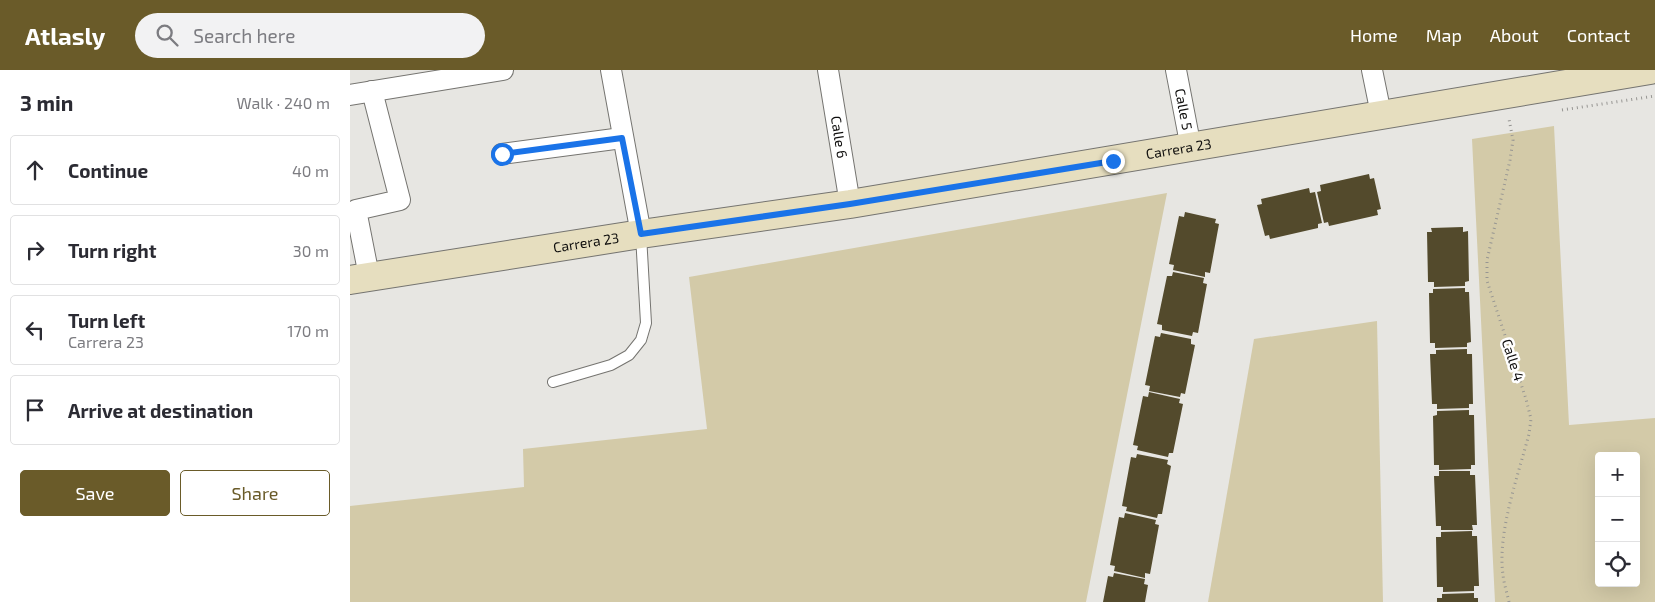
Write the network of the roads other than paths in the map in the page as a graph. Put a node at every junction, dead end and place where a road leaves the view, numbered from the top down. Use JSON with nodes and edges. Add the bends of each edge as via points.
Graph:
{"nodes":[{"id":1,"x":503,"y":70,"type":"edge"},
{"id":2,"x":611,"y":70,"type":"edge"},
{"id":3,"x":828,"y":70,"type":"edge"},
{"id":4,"x":1176,"y":70,"type":"edge"},
{"id":5,"x":1372,"y":70,"type":"edge"},
{"id":6,"x":1650,"y":70,"type":"edge"},
{"id":7,"x":372,"y":91,"type":"junction"},
{"id":8,"x":350,"y":95,"type":"edge"},
{"id":9,"x":1381,"y":114,"type":"junction"},
{"id":10,"x":622,"y":138,"type":"junction"},
{"id":11,"x":1191,"y":148,"type":"junction"},
{"id":12,"x":502,"y":154,"type":"dead end"},
{"id":13,"x":850,"y":204,"type":"junction"},
{"id":14,"x":641,"y":234,"type":"junction"},
{"id":15,"x":359,"y":278,"type":"edge"},
{"id":16,"x":553,"y":382,"type":"dead end"}],
"edges":[{"from":1,"to":7,"type":"street"},
{"from":2,"to":10,"type":"street"},
{"from":3,"to":13,"type":"street","name":"Calle 6"},
{"from":4,"to":11,"type":"street","name":"Calle 5"},
{"from":5,"to":9,"type":"street"},
{"from":6,"to":9,"type":"street","name":"Carrera 23"},
{"from":7,"to":8,"type":"street"},
{"from":7,"to":15,"type":"street","via":[[400,200],[356,210]]},
{"from":9,"to":11,"type":"street","name":"Carrera 23"},
{"from":10,"to":12,"type":"street"},
{"from":10,"to":14,"type":"street"},
{"from":11,"to":13,"type":"street","name":"Carrera 23"},
{"from":13,"to":14,"type":"street","name":"Carrera 23"},
{"from":14,"to":15,"type":"street","name":"Carrera 23"},
{"from":14,"to":16,"type":"lane","via":[[646,323],[641,340],[629,355],[611,366]]}]}
